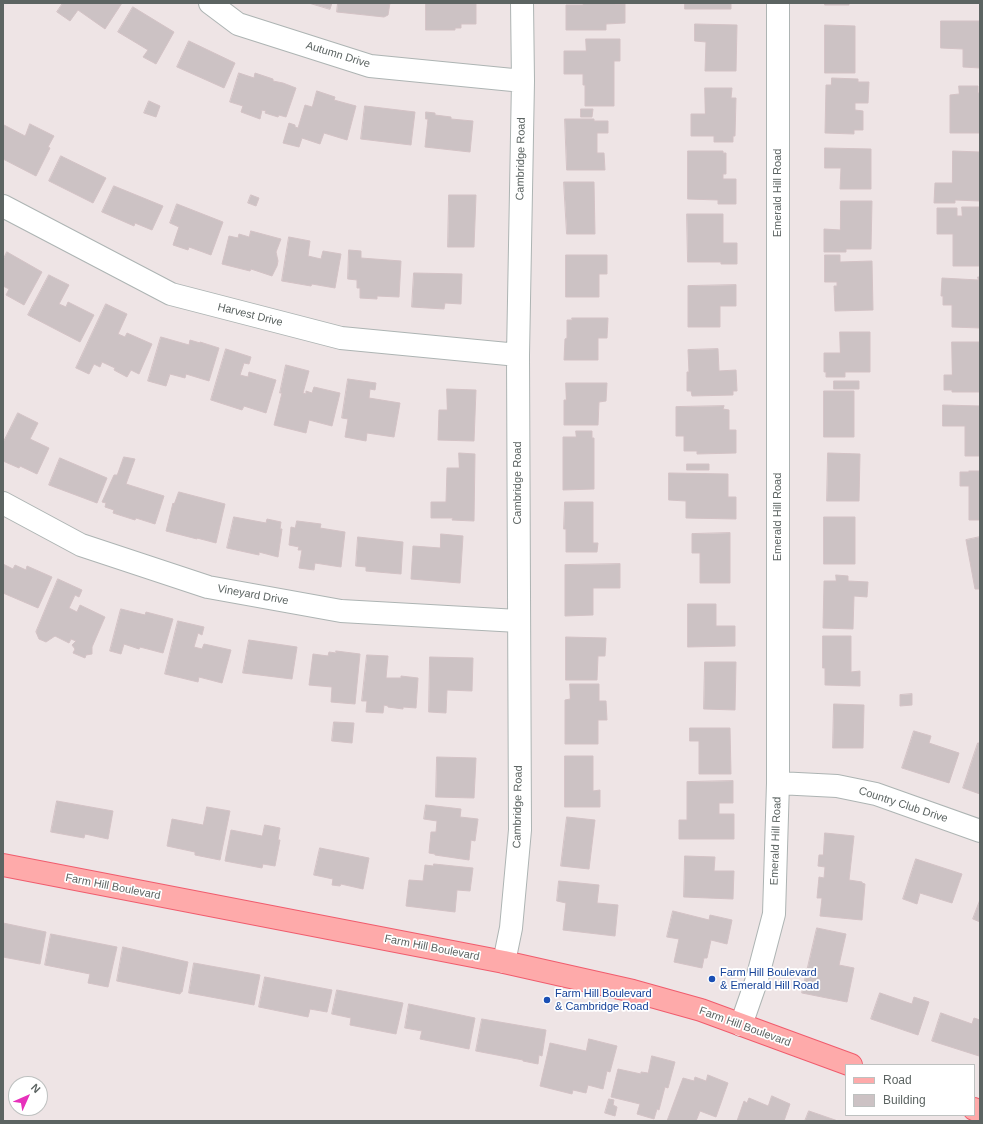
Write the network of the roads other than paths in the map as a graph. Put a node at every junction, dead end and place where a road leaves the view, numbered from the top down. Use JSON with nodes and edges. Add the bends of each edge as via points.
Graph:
{"nodes":[{"id":1,"x":210,"y":3,"type":"edge"},
{"id":2,"x":522,"y":3,"type":"edge"},
{"id":3,"x":778,"y":3,"type":"edge"},
{"id":4,"x":523,"y":81,"type":"junction"},
{"id":5,"x":3,"y":206,"type":"edge"},
{"id":6,"x":518,"y":355,"type":"junction"},
{"id":7,"x":3,"y":503,"type":"edge"},
{"id":8,"x":518,"y":621,"type":"junction"},
{"id":9,"x":778,"y":783,"type":"junction"},
{"id":10,"x":980,"y":831,"type":"edge"},
{"id":11,"x":3,"y":865,"type":"edge"},
{"id":12,"x":504,"y":962,"type":"junction"},
{"id":13,"x":741,"y":1025,"type":"junction"},
{"id":14,"x":848,"y":1064,"type":"edge"}],
"edges":[{"from":1,"to":4,"type":"street","name":"Autumn Drive","via":[[238,24],[370,66]]},
{"from":2,"to":4,"type":"street","name":"Cambridge Road"},
{"from":3,"to":9,"type":"street","name":"Emerald Hill Road"},
{"from":4,"to":6,"type":"street","name":"Cambridge Road"},
{"from":5,"to":6,"type":"street","name":"Harvest Drive","via":[[171,294],[342,338]]},
{"from":6,"to":8,"type":"street","name":"Cambridge Road"},
{"from":7,"to":8,"type":"street","name":"Vineyard Drive","via":[[81,545],[208,587],[341,611]]},
{"from":8,"to":12,"type":"street","name":"Cambridge Road","via":[[520,830],[511,928]]},
{"from":9,"to":10,"type":"street","name":"Country Club Drive","via":[[837,786],[876,794]]},
{"from":9,"to":13,"type":"street","name":"Emerald Hill Road","via":[[774,914],[757,979]]},
{"from":11,"to":12,"type":"main road","name":"Farm Hill Boulevard"},
{"from":12,"to":13,"type":"main road","name":"Farm Hill Boulevard","via":[[633,991],[701,1010]]},
{"from":13,"to":14,"type":"main road","name":"Farm Hill Boulevard"}]}
